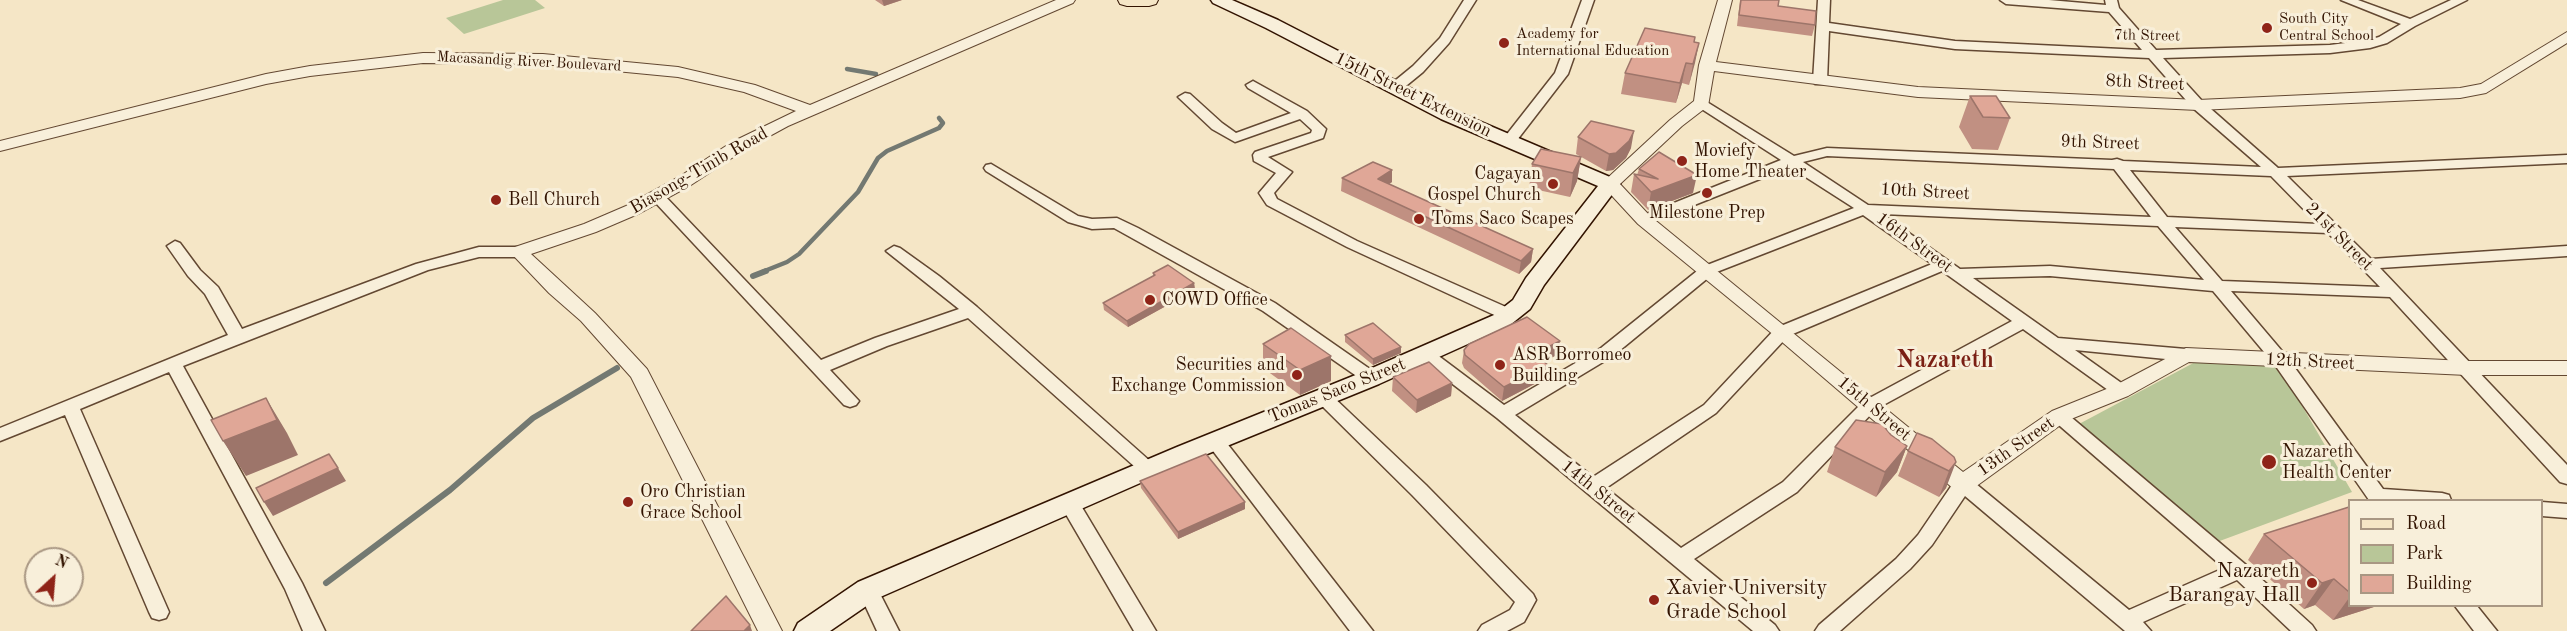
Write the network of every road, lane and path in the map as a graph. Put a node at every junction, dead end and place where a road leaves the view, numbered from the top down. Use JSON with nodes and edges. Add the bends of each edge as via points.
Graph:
{"nodes":[{"id":1,"x":1068,"y":0,"type":"edge"},
{"id":2,"x":1127,"y":0,"type":"edge"},
{"id":3,"x":1149,"y":0,"type":"edge"},
{"id":4,"x":1219,"y":0,"type":"edge"},
{"id":5,"x":1470,"y":0,"type":"edge"},
{"id":6,"x":1588,"y":0,"type":"edge"},
{"id":7,"x":1725,"y":0,"type":"edge"},
{"id":8,"x":1824,"y":0,"type":"edge"},
{"id":9,"x":2006,"y":0,"type":"edge"},
{"id":10,"x":2013,"y":0,"type":"edge"},
{"id":11,"x":2347,"y":0,"type":"edge"},
{"id":12,"x":2458,"y":0,"type":"edge"},
{"id":13,"x":2112,"y":4,"type":"edge"},
{"id":14,"x":2411,"y":23,"type":"junction"},
{"id":15,"x":1823,"y":26,"type":"junction"},
{"id":16,"x":2567,"y":36,"type":"edge"},
{"id":17,"x":2152,"y":54,"type":"junction"},
{"id":18,"x":1706,"y":57,"type":"junction"},
{"id":19,"x":1820,"y":81,"type":"junction"},
{"id":20,"x":1253,"y":85,"type":"dead end"},
{"id":21,"x":1396,"y":87,"type":"junction"},
{"id":22,"x":1185,"y":97,"type":"dead end"},
{"id":23,"x":1701,"y":103,"type":"junction"},
{"id":24,"x":2198,"y":105,"type":"junction"},
{"id":25,"x":810,"y":111,"type":"junction"},
{"id":26,"x":1302,"y":114,"type":"junction"},
{"id":27,"x":1509,"y":141,"type":"junction"},
{"id":28,"x":0,"y":146,"type":"edge"},
{"id":29,"x":2567,"y":159,"type":"edge"},
{"id":30,"x":1791,"y":161,"type":"junction"},
{"id":31,"x":2117,"y":163,"type":"junction"},
{"id":32,"x":992,"y":168,"type":"dead end"},
{"id":33,"x":2275,"y":172,"type":"junction"},
{"id":34,"x":1610,"y":184,"type":"junction"},
{"id":35,"x":658,"y":197,"type":"junction"},
{"id":36,"x":1865,"y":209,"type":"junction"},
{"id":37,"x":1644,"y":220,"type":"junction"},
{"id":38,"x":2163,"y":222,"type":"junction"},
{"id":39,"x":2331,"y":229,"type":"junction"},
{"id":40,"x":175,"y":246,"type":"dead end"},
{"id":41,"x":894,"y":251,"type":"dead end"},
{"id":42,"x":2567,"y":251,"type":"edge"},
{"id":43,"x":519,"y":252,"type":"junction"},
{"id":44,"x":2366,"y":264,"type":"junction"},
{"id":45,"x":1949,"y":269,"type":"junction"},
{"id":46,"x":1708,"y":270,"type":"junction"},
{"id":47,"x":2215,"y":286,"type":"junction"},
{"id":48,"x":2396,"y":292,"type":"junction"},
{"id":49,"x":971,"y":311,"type":"junction"},
{"id":50,"x":1509,"y":315,"type":"junction"},
{"id":51,"x":2025,"y":321,"type":"junction"},
{"id":52,"x":1782,"y":332,"type":"junction"},
{"id":53,"x":238,"y":337,"type":"junction"},
{"id":54,"x":2054,"y":342,"type":"junction"},
{"id":55,"x":1426,"y":355,"type":"junction"},
{"id":56,"x":2186,"y":355,"type":"junction"},
{"id":57,"x":2282,"y":361,"type":"junction"},
{"id":58,"x":173,"y":363,"type":"junction"},
{"id":59,"x":818,"y":368,"type":"junction"},
{"id":60,"x":2467,"y":368,"type":"junction"},
{"id":61,"x":2567,"y":368,"type":"edge"},
{"id":62,"x":1371,"y":378,"type":"junction"},
{"id":63,"x":2121,"y":391,"type":"junction"},
{"id":64,"x":1323,"y":397,"type":"junction"},
{"id":65,"x":850,"y":401,"type":"dead end"},
{"id":66,"x":1870,"y":405,"type":"junction"},
{"id":67,"x":70,"y":407,"type":"junction"},
{"id":68,"x":1503,"y":414,"type":"junction"},
{"id":69,"x":2059,"y":417,"type":"junction"},
{"id":70,"x":0,"y":435,"type":"edge"},
{"id":71,"x":1216,"y":442,"type":"junction"},
{"id":72,"x":1151,"y":470,"type":"junction"},
{"id":73,"x":2567,"y":477,"type":"edge"},
{"id":74,"x":1963,"y":484,"type":"junction"},
{"id":75,"x":1591,"y":488,"type":"junction"},
{"id":76,"x":2378,"y":498,"type":"edge"},
{"id":77,"x":2399,"y":499,"type":"edge"},
{"id":78,"x":1070,"y":504,"type":"junction"},
{"id":79,"x":2543,"y":509,"type":"edge"},
{"id":80,"x":2567,"y":511,"type":"edge"},
{"id":81,"x":1681,"y":558,"type":"junction"},
{"id":82,"x":2239,"y":570,"type":"junction"},
{"id":83,"x":868,"y":590,"type":"junction"},
{"id":84,"x":2466,"y":607,"type":"edge"},
{"id":85,"x":159,"y":612,"type":"dead end"},
{"id":86,"x":2135,"y":625,"type":"edge"},
{"id":87,"x":314,"y":631,"type":"edge"},
{"id":88,"x":770,"y":631,"type":"edge"},
{"id":89,"x":808,"y":631,"type":"edge"},
{"id":90,"x":888,"y":631,"type":"edge"},
{"id":91,"x":1145,"y":631,"type":"edge"},
{"id":92,"x":1362,"y":631,"type":"edge"},
{"id":93,"x":1489,"y":631,"type":"edge"},
{"id":94,"x":1768,"y":631,"type":"edge"},
{"id":95,"x":1826,"y":631,"type":"edge"},
{"id":96,"x":2306,"y":631,"type":"edge"},
{"id":97,"x":2486,"y":631,"type":"edge"}],
"edges":[{"from":1,"to":25,"type":"street","name":"Biasong-Tinib Road"},
{"from":2,"to":3,"type":"main road"},
{"from":4,"to":21,"type":"main road","name":"15th Street Extension"},
{"from":5,"to":21,"type":"street","via":[[1445,40]]},
{"from":6,"to":27,"type":"street","via":[[1561,74]]},
{"from":7,"to":18,"type":"street"},
{"from":8,"to":15,"type":"street"},
{"from":9,"to":10,"type":"street"},
{"from":10,"to":13,"type":"street"},
{"from":11,"to":14,"type":"street"},
{"from":12,"to":14,"type":"street","name":"7th Street"},
{"from":13,"to":17,"type":"street","name":"21st Street"},
{"from":14,"to":17,"type":"street","name":"7th Street","via":[[2383,40],[2345,48]]},
{"from":15,"to":17,"type":"street","name":"7th Street","via":[[1955,45]]},
{"from":15,"to":19,"type":"street"},
{"from":16,"to":24,"type":"street","name":"8th Street","via":[[2486,88],[2460,93]]},
{"from":17,"to":24,"type":"street","name":"21st Street"},
{"from":18,"to":19,"type":"street","name":"8th Street"},
{"from":18,"to":23,"type":"street"},
{"from":19,"to":24,"type":"street","name":"8th Street","via":[[1918,92]]},
{"from":20,"to":26,"type":"street"},
{"from":21,"to":27,"type":"main road","name":"15th Street Extension"},
{"from":22,"to":26,"type":"street","via":[[1235,138]]},
{"from":23,"to":30,"type":"street","name":"16th Street"},
{"from":23,"to":34,"type":"street","name":"Tomas Saco Street"},
{"from":24,"to":33,"type":"street","name":"21st Street"},
{"from":25,"to":28,"type":"street","name":"Macasandig River Boulevard","via":[[749,88],[678,72],[543,59],[431,57],[266,79]]},
{"from":25,"to":35,"type":"street","name":"Biasong-Tinib Road","via":[[738,146]]},
{"from":26,"to":50,"type":"street","via":[[1319,129],[1318,135],[1260,155],[1259,158],[1286,172],[1266,193],[1272,202],[1352,244]]},
{"from":27,"to":34,"type":"main road","name":"15th Street Extension"},
{"from":29,"to":33,"type":"street","name":"9th Street"},
{"from":30,"to":31,"type":"street","name":"9th Street","via":[[1827,152]]},
{"from":30,"to":36,"type":"street","name":"16th Street"},
{"from":30,"to":37,"type":"street","name":"9th Street"},
{"from":31,"to":33,"type":"street","name":"9th Street"},
{"from":31,"to":38,"type":"street"},
{"from":32,"to":62,"type":"street","via":[[1056,210],[1086,224],[1123,226],[1269,307]]},
{"from":33,"to":39,"type":"street","name":"21st Street"},
{"from":34,"to":37,"type":"street","name":"15th Street"},
{"from":34,"to":50,"type":"main road","name":"Tomas Saco Street","via":[[1522,304]]},
{"from":35,"to":43,"type":"street","name":"Biasong-Tinib Road","via":[[610,220]]},
{"from":35,"to":59,"type":"street"},
{"from":36,"to":38,"type":"street","name":"10th Street"},
{"from":36,"to":45,"type":"street","name":"16th Street"},
{"from":36,"to":46,"type":"street","name":"10th Street"},
{"from":37,"to":46,"type":"street","name":"15th Street"},
{"from":38,"to":39,"type":"street","name":"10th Street"},
{"from":38,"to":47,"type":"street"},
{"from":39,"to":44,"type":"street","name":"21st Street"},
{"from":40,"to":53,"type":"street","via":[[212,291]]},
{"from":41,"to":49,"type":"street"},
{"from":42,"to":44,"type":"street"},
{"from":43,"to":53,"type":"street","via":[[479,252],[422,267]]},
{"from":43,"to":88,"type":"street","via":[[588,317],[640,374]]},
{"from":44,"to":48,"type":"street","name":"21st Street"},
{"from":45,"to":47,"type":"street","via":[[2050,272]]},
{"from":45,"to":51,"type":"street","name":"16th Street"},
{"from":45,"to":52,"type":"street"},
{"from":46,"to":52,"type":"street","name":"15th Street"},
{"from":46,"to":68,"type":"street","name":"10th Street","via":[[1607,352]]},
{"from":47,"to":48,"type":"street"},
{"from":47,"to":57,"type":"street"},
{"from":48,"to":60,"type":"street","name":"21st Street"},
{"from":49,"to":59,"type":"street"},
{"from":49,"to":72,"type":"street"},
{"from":50,"to":55,"type":"main road","name":"Tomas Saco Street"},
{"from":51,"to":54,"type":"street","name":"16th Street"},
{"from":51,"to":66,"type":"street"},
{"from":52,"to":66,"type":"street","name":"15th Street"},
{"from":52,"to":75,"type":"street","via":[[1710,409]]},
{"from":53,"to":58,"type":"street"},
{"from":54,"to":56,"type":"street","name":"12th Street"},
{"from":54,"to":63,"type":"street","name":"16th Street"},
{"from":55,"to":62,"type":"main road","name":"Tomas Saco Street"},
{"from":55,"to":68,"type":"street","name":"14th Street"},
{"from":56,"to":57,"type":"street","name":"12th Street"},
{"from":56,"to":63,"type":"street","name":"13th Street"},
{"from":57,"to":60,"type":"street","name":"12th Street"},
{"from":57,"to":76,"type":"street"},
{"from":58,"to":67,"type":"street"},
{"from":58,"to":87,"type":"street"},
{"from":59,"to":65,"type":"street"},
{"from":60,"to":61,"type":"street","name":"12th Street"},
{"from":60,"to":73,"type":"street","name":"21st Street"},
{"from":62,"to":64,"type":"main road","name":"Tomas Saco Street"},
{"from":63,"to":69,"type":"street","name":"13th Street"},
{"from":64,"to":71,"type":"main road","name":"Tomas Saco Street"},
{"from":64,"to":93,"type":"street","via":[[1526,600],[1517,616]]},
{"from":66,"to":74,"type":"street","name":"15th Street"},
{"from":66,"to":81,"type":"street","via":[[1790,487]]},
{"from":67,"to":70,"type":"street"},
{"from":67,"to":85,"type":"street"},
{"from":68,"to":75,"type":"street","name":"14th Street"},
{"from":69,"to":74,"type":"street","name":"13th Street"},
{"from":69,"to":82,"type":"street"},
{"from":71,"to":72,"type":"main road","name":"Tomas Saco Street"},
{"from":71,"to":92,"type":"street"},
{"from":72,"to":78,"type":"main road","name":"Tomas Saco Street"},
{"from":74,"to":86,"type":"street","name":"15th Street"},
{"from":74,"to":95,"type":"street","name":"13th Street","via":[[1904,564]]},
{"from":75,"to":81,"type":"street","name":"14th Street"},
{"from":76,"to":77,"type":"street"},
{"from":78,"to":83,"type":"main road","name":"Tomas Saco Street"},
{"from":78,"to":91,"type":"street"},
{"from":79,"to":80,"type":"street"},
{"from":81,"to":94,"type":"street","name":"14th Street"},
{"from":82,"to":86,"type":"street"},
{"from":82,"to":96,"type":"street"},
{"from":83,"to":89,"type":"main road","name":"Tomas Saco Street"},
{"from":83,"to":90,"type":"street"},
{"from":84,"to":97,"type":"street"}]}
